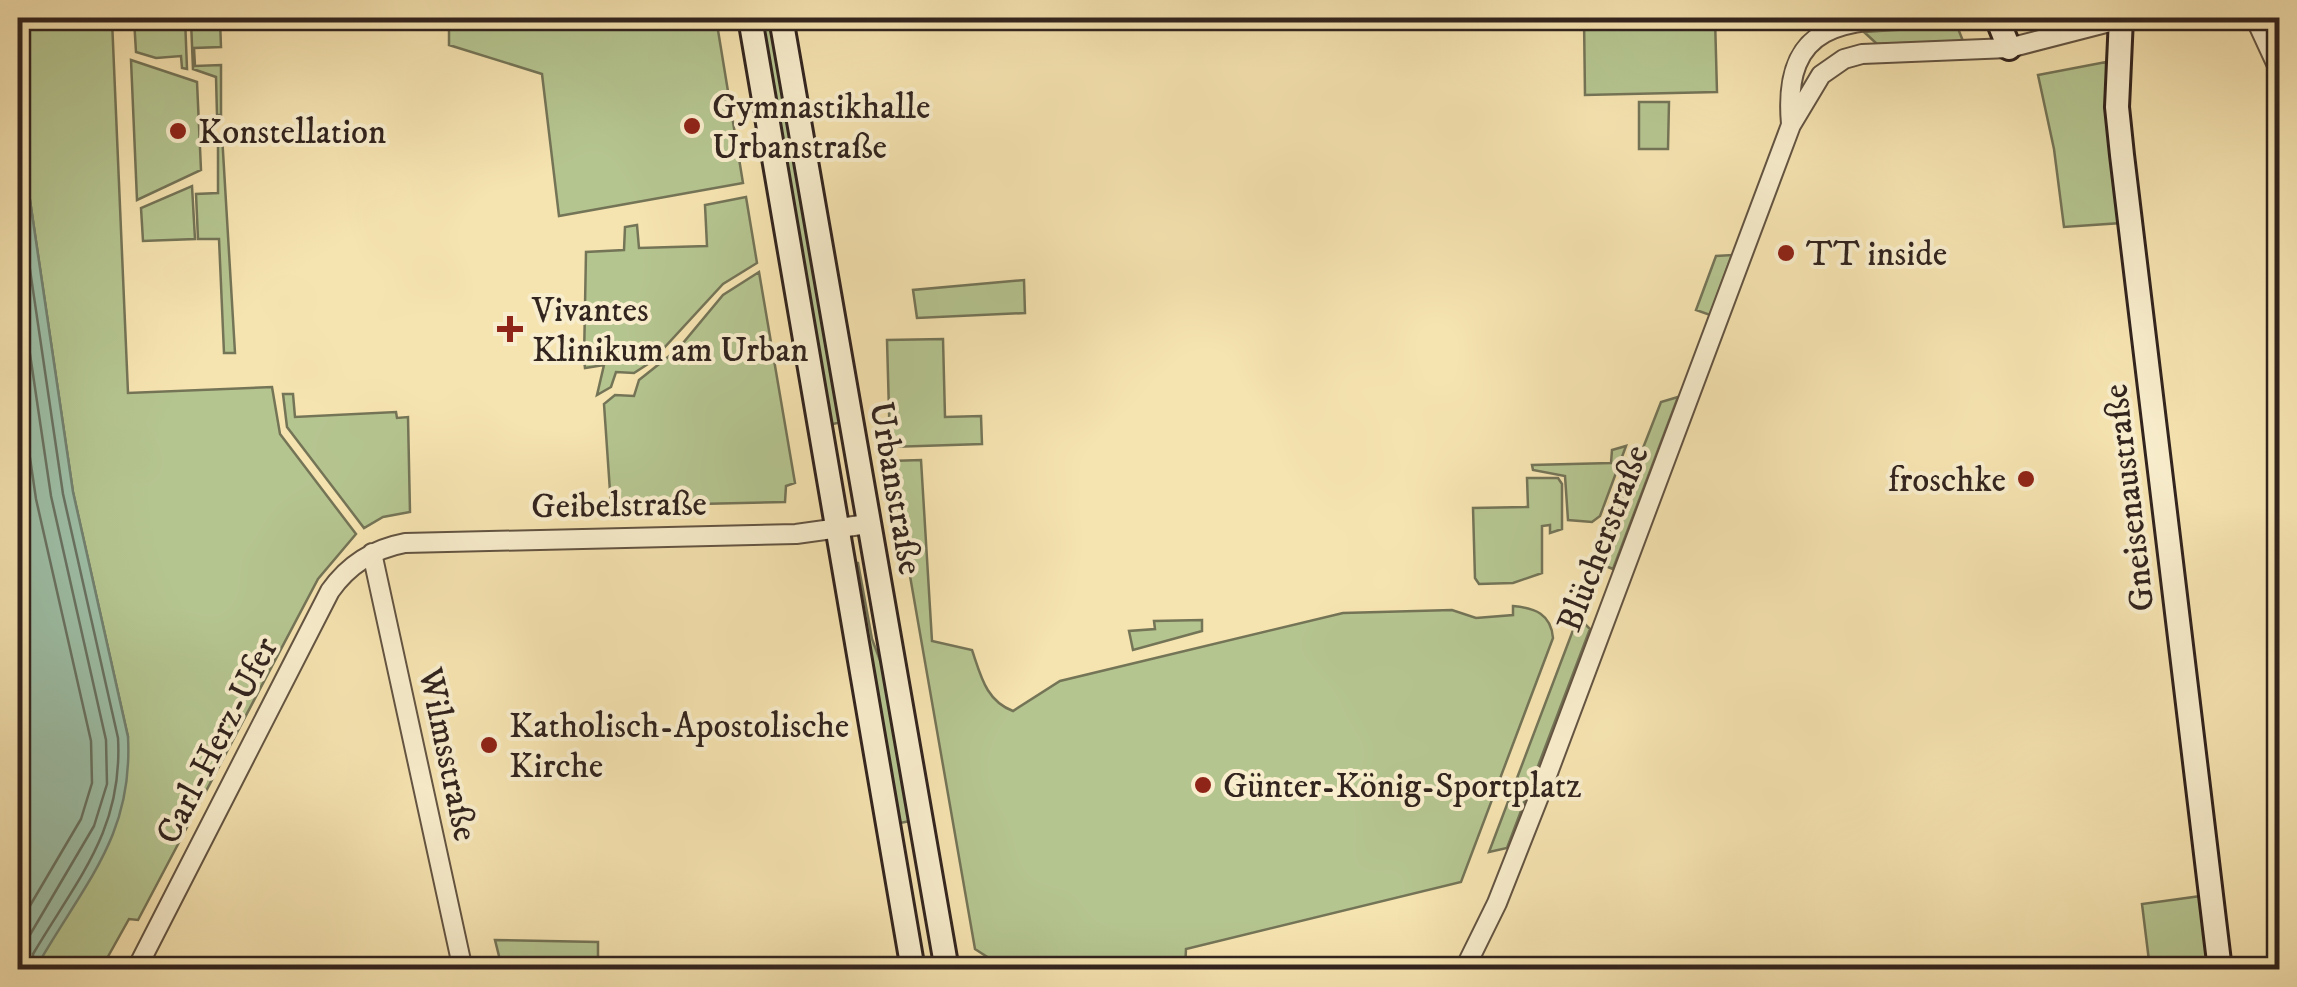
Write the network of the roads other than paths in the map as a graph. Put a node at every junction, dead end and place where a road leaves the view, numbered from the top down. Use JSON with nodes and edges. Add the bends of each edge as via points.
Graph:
{"nodes":[{"id":1,"x":750,"y":18,"type":"edge"},
{"id":2,"x":781,"y":18,"type":"edge"},
{"id":3,"x":1940,"y":18,"type":"edge"},
{"id":4,"x":1997,"y":18,"type":"edge"},
{"id":5,"x":2122,"y":18,"type":"edge"},
{"id":6,"x":2254,"y":18,"type":"edge"},
{"id":7,"x":1849,"y":19,"type":"edge"},
{"id":8,"x":2009,"y":48,"type":"junction"},
{"id":9,"x":1862,"y":54,"type":"junction"},
{"id":10,"x":2280,"y":72,"type":"edge"},
{"id":11,"x":1792,"y":125,"type":"junction"},
{"id":12,"x":868,"y":524,"type":"junction"},
{"id":13,"x":838,"y":529,"type":"junction"},
{"id":14,"x":372,"y":553,"type":"junction"},
{"id":15,"x":136,"y":970,"type":"edge"},
{"id":16,"x":463,"y":970,"type":"edge"},
{"id":17,"x":913,"y":970,"type":"edge"},
{"id":18,"x":947,"y":970,"type":"edge"},
{"id":19,"x":1464,"y":970,"type":"edge"},
{"id":20,"x":2220,"y":970,"type":"edge"}],
"edges":[{"from":1,"to":13,"type":"main road","name":"Urbanstraße"},
{"from":2,"to":12,"type":"main road","name":"Urbanstraße"},
{"from":3,"to":7,"type":"street"},
{"from":4,"to":8,"type":"main road"},
{"from":5,"to":8,"type":"street"},
{"from":5,"to":20,"type":"main road","name":"Gneisenaustraße","via":[[2117,107]]},
{"from":6,"to":10,"type":"street"},
{"from":7,"to":9,"type":"street"},
{"from":7,"to":11,"type":"street","name":"Blücherstraße","via":[[1821,33],[1801,56],[1788,92]]},
{"from":8,"to":9,"type":"street"},
{"from":9,"to":11,"type":"street","name":"Blücherstraße","via":[[1821,74]]},
{"from":11,"to":19,"type":"street","name":"Blücherstraße","via":[[1545,781]]},
{"from":12,"to":13,"type":"street","name":"Geibelstraße"},
{"from":12,"to":18,"type":"main road","name":"Urbanstraße"},
{"from":13,"to":14,"type":"street","name":"Geibelstraße","via":[[405,543]]},
{"from":13,"to":17,"type":"main road","name":"Urbanstraße"},
{"from":14,"to":15,"type":"street","name":"Carl-Herz-Ufer","via":[[330,591]]},
{"from":14,"to":16,"type":"street","name":"Wilmsstraße"}]}
